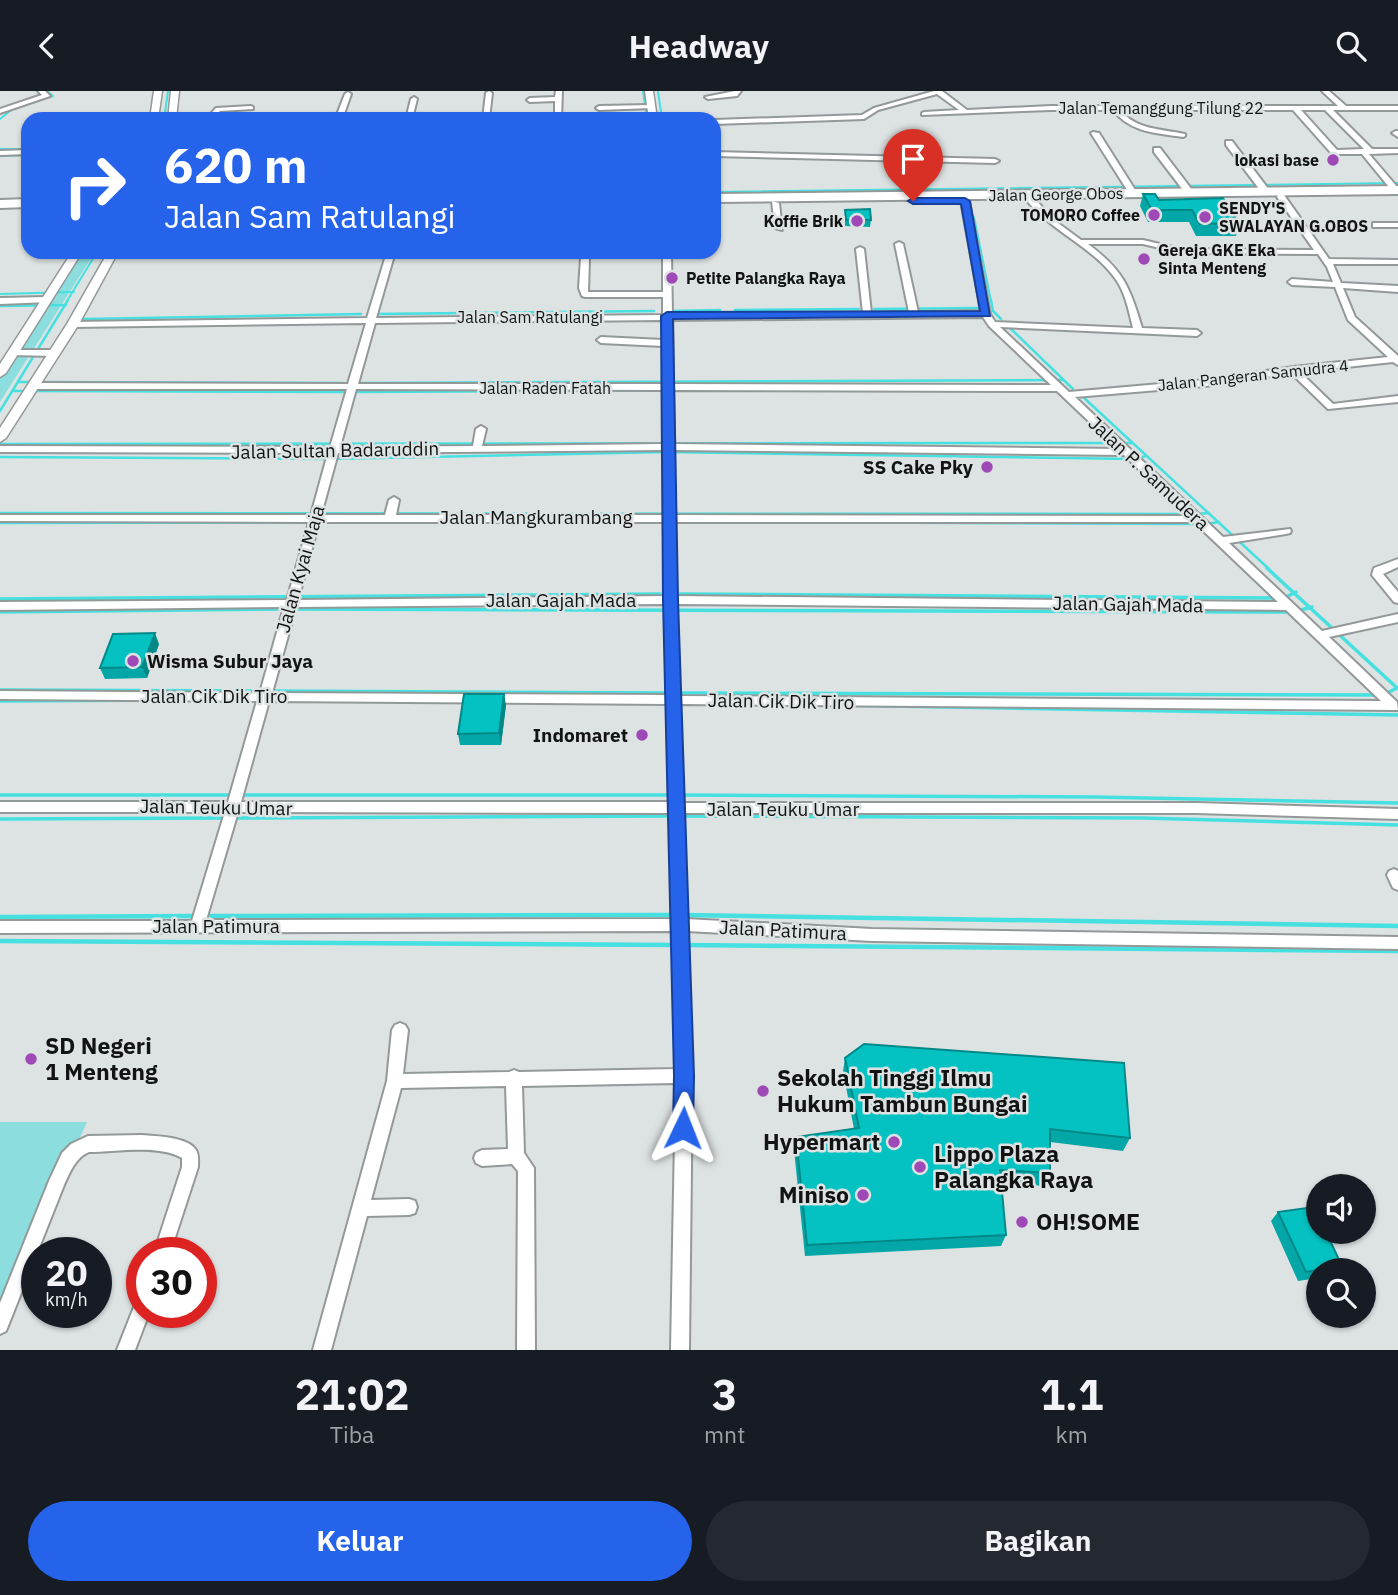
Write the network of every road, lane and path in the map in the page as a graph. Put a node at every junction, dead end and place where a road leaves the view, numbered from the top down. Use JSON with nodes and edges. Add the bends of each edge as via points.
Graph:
{"nodes":[{"id":1,"x":41,"y":91,"type":"edge"},
{"id":2,"x":158,"y":91,"type":"edge"},
{"id":3,"x":175,"y":91,"type":"edge"},
{"id":4,"x":649,"y":91,"type":"edge"},
{"id":5,"x":738,"y":91,"type":"edge"},
{"id":6,"x":1325,"y":91,"type":"edge"},
{"id":7,"x":938,"y":92,"type":"edge"},
{"id":8,"x":489,"y":93,"type":"dead end"},
{"id":9,"x":348,"y":94,"type":"dead end"},
{"id":10,"x":559,"y":95,"type":"edge"},
{"id":11,"x":708,"y":97,"type":"dead end"},
{"id":12,"x":414,"y":99,"type":"dead end"},
{"id":13,"x":530,"y":100,"type":"dead end"},
{"id":14,"x":651,"y":107,"type":"junction"},
{"id":15,"x":251,"y":108,"type":"dead end"},
{"id":16,"x":599,"y":108,"type":"dead end"},
{"id":17,"x":1295,"y":108,"type":"junction"},
{"id":18,"x":1344,"y":108,"type":"junction"},
{"id":19,"x":1398,"y":108,"type":"edge"},
{"id":20,"x":1116,"y":109,"type":"junction"},
{"id":21,"x":1328,"y":109,"type":"junction"},
{"id":22,"x":0,"y":111,"type":"edge"},
{"id":23,"x":964,"y":111,"type":"junction"},
{"id":24,"x":155,"y":112,"type":"edge"},
{"id":25,"x":173,"y":112,"type":"edge"},
{"id":26,"x":215,"y":112,"type":"edge"},
{"id":27,"x":342,"y":112,"type":"edge"},
{"id":28,"x":411,"y":112,"type":"edge"},
{"id":29,"x":487,"y":112,"type":"edge"},
{"id":30,"x":652,"y":112,"type":"edge"},
{"id":31,"x":924,"y":114,"type":"dead end"},
{"id":32,"x":721,"y":123,"type":"edge"},
{"id":33,"x":1095,"y":133,"type":"dead end"},
{"id":34,"x":1183,"y":135,"type":"dead end"},
{"id":35,"x":1229,"y":143,"type":"dead end"},
{"id":36,"x":1157,"y":150,"type":"dead end"},
{"id":37,"x":1398,"y":151,"type":"edge"},
{"id":38,"x":21,"y":152,"type":"edge"},
{"id":39,"x":0,"y":153,"type":"edge"},
{"id":40,"x":1368,"y":153,"type":"junction"},
{"id":41,"x":721,"y":154,"type":"edge"},
{"id":42,"x":995,"y":161,"type":"dead end"},
{"id":43,"x":1189,"y":192,"type":"junction"},
{"id":44,"x":1265,"y":192,"type":"junction"},
{"id":45,"x":1397,"y":192,"type":"edge"},
{"id":46,"x":1133,"y":193,"type":"junction"},
{"id":47,"x":1281,"y":197,"type":"junction"},
{"id":48,"x":721,"y":198,"type":"edge"},
{"id":49,"x":834,"y":199,"type":"junction"},
{"id":50,"x":1031,"y":200,"type":"junction"},
{"id":51,"x":965,"y":201,"type":"junction"},
{"id":52,"x":775,"y":203,"type":"junction"},
{"id":53,"x":21,"y":204,"type":"edge"},
{"id":54,"x":721,"y":204,"type":"edge"},
{"id":55,"x":3,"y":207,"type":"edge"},
{"id":56,"x":21,"y":210,"type":"edge"},
{"id":57,"x":1376,"y":225,"type":"dead end"},
{"id":58,"x":1398,"y":225,"type":"edge"},
{"id":59,"x":779,"y":228,"type":"dead end"},
{"id":60,"x":1077,"y":242,"type":"junction"},
{"id":61,"x":900,"y":244,"type":"dead end"},
{"id":62,"x":860,"y":249,"type":"dead end"},
{"id":63,"x":1319,"y":252,"type":"junction"},
{"id":64,"x":73,"y":259,"type":"edge"},
{"id":65,"x":109,"y":259,"type":"edge"},
{"id":66,"x":389,"y":259,"type":"edge"},
{"id":67,"x":585,"y":259,"type":"edge"},
{"id":68,"x":667,"y":259,"type":"edge"},
{"id":69,"x":1326,"y":261,"type":"junction"},
{"id":70,"x":1398,"y":262,"type":"edge"},
{"id":71,"x":1292,"y":282,"type":"dead end"},
{"id":72,"x":1338,"y":283,"type":"junction"},
{"id":73,"x":1398,"y":289,"type":"edge"},
{"id":74,"x":667,"y":295,"type":"junction"},
{"id":75,"x":47,"y":300,"type":"junction"},
{"id":76,"x":0,"y":301,"type":"edge"},
{"id":77,"x":727,"y":305,"type":"dead end"},
{"id":78,"x":913,"y":309,"type":"junction"},
{"id":79,"x":867,"y":314,"type":"junction"},
{"id":80,"x":667,"y":316,"type":"junction"},
{"id":81,"x":728,"y":316,"type":"junction"},
{"id":82,"x":372,"y":318,"type":"junction"},
{"id":83,"x":989,"y":319,"type":"junction"},
{"id":84,"x":73,"y":324,"type":"junction"},
{"id":85,"x":1138,"y":330,"type":"junction"},
{"id":86,"x":1197,"y":333,"type":"dead end"},
{"id":87,"x":601,"y":340,"type":"dead end"},
{"id":88,"x":667,"y":343,"type":"junction"},
{"id":89,"x":18,"y":353,"type":"junction"},
{"id":90,"x":54,"y":353,"type":"junction"},
{"id":91,"x":1397,"y":360,"type":"edge"},
{"id":92,"x":1293,"y":370,"type":"junction"},
{"id":93,"x":0,"y":373,"type":"edge"},
{"id":94,"x":33,"y":386,"type":"junction"},
{"id":95,"x":667,"y":386,"type":"junction"},
{"id":96,"x":350,"y":387,"type":"junction"},
{"id":97,"x":1063,"y":391,"type":"junction"},
{"id":98,"x":1398,"y":399,"type":"edge"},
{"id":99,"x":481,"y":429,"type":"dead end"},
{"id":100,"x":0,"y":438,"type":"edge"},
{"id":101,"x":670,"y":447,"type":"junction"},
{"id":102,"x":333,"y":448,"type":"junction"},
{"id":103,"x":477,"y":448,"type":"junction"},
{"id":104,"x":0,"y":449,"type":"edge"},
{"id":105,"x":1126,"y":452,"type":"junction"},
{"id":106,"x":394,"y":500,"type":"dead end"},
{"id":107,"x":670,"y":516,"type":"junction"},
{"id":108,"x":0,"y":518,"type":"edge"},
{"id":109,"x":315,"y":518,"type":"junction"},
{"id":110,"x":390,"y":518,"type":"junction"},
{"id":111,"x":1198,"y":519,"type":"junction"},
{"id":112,"x":1286,"y":531,"type":"dead end"},
{"id":113,"x":1222,"y":541,"type":"junction"},
{"id":114,"x":1398,"y":563,"type":"edge"},
{"id":115,"x":1398,"y":599,"type":"edge"},
{"id":116,"x":670,"y":600,"type":"junction"},
{"id":117,"x":291,"y":601,"type":"junction"},
{"id":118,"x":0,"y":606,"type":"edge"},
{"id":119,"x":1290,"y":606,"type":"junction"},
{"id":120,"x":1398,"y":618,"type":"edge"},
{"id":121,"x":1320,"y":635,"type":"junction"},
{"id":122,"x":0,"y":695,"type":"edge"},
{"id":123,"x":263,"y":696,"type":"junction"},
{"id":124,"x":673,"y":699,"type":"junction"},
{"id":125,"x":1395,"y":704,"type":"edge"},
{"id":126,"x":234,"y":805,"type":"junction"},
{"id":127,"x":0,"y":807,"type":"edge"},
{"id":128,"x":677,"y":808,"type":"junction"},
{"id":129,"x":1398,"y":814,"type":"edge"},
{"id":130,"x":681,"y":925,"type":"junction"},
{"id":131,"x":197,"y":926,"type":"junction"},
{"id":132,"x":0,"y":927,"type":"edge"},
{"id":133,"x":1398,"y":943,"type":"edge"},
{"id":134,"x":400,"y":1030,"type":"dead end"},
{"id":135,"x":684,"y":1076,"type":"junction"},
{"id":136,"x":514,"y":1077,"type":"junction"},
{"id":137,"x":395,"y":1080,"type":"junction"},
{"id":138,"x":516,"y":1156,"type":"junction"},
{"id":139,"x":482,"y":1158,"type":"dead end"},
{"id":140,"x":408,"y":1207,"type":"dead end"},
{"id":141,"x":361,"y":1208,"type":"junction"},
{"id":142,"x":167,"y":1237,"type":"edge"},
{"id":143,"x":0,"y":1325,"type":"edge"},
{"id":144,"x":134,"y":1328,"type":"edge"},
{"id":145,"x":126,"y":1350,"type":"edge"},
{"id":146,"x":322,"y":1350,"type":"edge"},
{"id":147,"x":526,"y":1350,"type":"edge"},
{"id":148,"x":680,"y":1350,"type":"edge"}],
"edges":[{"from":1,"to":22,"type":"street","via":[[47,96]]},
{"from":2,"to":24,"type":"street"},
{"from":3,"to":25,"type":"street"},
{"from":4,"to":14,"type":"street"},
{"from":5,"to":11,"type":"street"},
{"from":6,"to":18,"type":"street"},
{"from":7,"to":23,"type":"street"},
{"from":7,"to":32,"type":"street","via":[[862,117]]},
{"from":8,"to":29,"type":"street"},
{"from":9,"to":27,"type":"street"},
{"from":10,"to":13,"type":"street"},
{"from":12,"to":28,"type":"street"},
{"from":14,"to":16,"type":"street"},
{"from":14,"to":30,"type":"street"},
{"from":15,"to":26,"type":"street"},
{"from":17,"to":20,"type":"street","name":"Jalan Temanggung Tilung 22"},
{"from":17,"to":21,"type":"street","name":"Jalan Temanggung Tilung 22"},
{"from":17,"to":40,"type":"street","via":[[1333,151]]},
{"from":18,"to":19,"type":"street","name":"Jalan Temanggung Tilung 22"},
{"from":18,"to":21,"type":"street","name":"Jalan Temanggung Tilung 22"},
{"from":20,"to":23,"type":"street","name":"Jalan Temanggung Tilung 22"},
{"from":20,"to":34,"type":"street","via":[[1131,125]]},
{"from":21,"to":40,"type":"street"},
{"from":23,"to":31,"type":"street","name":"Jalan Temanggung Tilung 22"},
{"from":33,"to":46,"type":"street"},
{"from":35,"to":44,"type":"street"},
{"from":36,"to":43,"type":"street"},
{"from":37,"to":40,"type":"street"},
{"from":38,"to":39,"type":"street"},
{"from":40,"to":45,"type":"street"},
{"from":41,"to":42,"type":"street"},
{"from":43,"to":44,"type":"main road","name":"Jalan George Obos"},
{"from":43,"to":46,"type":"main road","name":"Jalan George Obos"},
{"from":44,"to":45,"type":"main road","name":"Jalan George Obos"},
{"from":45,"to":47,"type":"main road","name":"Jalan George Obos"},
{"from":46,"to":49,"type":"main road","name":"Jalan George Obos"},
{"from":47,"to":50,"type":"main road","name":"Jalan George Obos"},
{"from":47,"to":63,"type":"street"},
{"from":48,"to":49,"type":"main road","name":"Jalan George Obos"},
{"from":49,"to":51,"type":"main road","name":"Jalan George Obos"},
{"from":49,"to":52,"type":"main road","name":"Jalan George Obos"},
{"from":50,"to":51,"type":"main road","name":"Jalan George Obos"},
{"from":50,"to":60,"type":"street"},
{"from":51,"to":83,"type":"street"},
{"from":52,"to":54,"type":"main road","name":"Jalan George Obos"},
{"from":52,"to":59,"type":"street"},
{"from":53,"to":55,"type":"main road"},
{"from":55,"to":56,"type":"main road"},
{"from":57,"to":58,"type":"street"},
{"from":60,"to":63,"type":"street","via":[[1143,242],[1181,251]]},
{"from":60,"to":85,"type":"street","via":[[1119,278]]},
{"from":61,"to":78,"type":"street"},
{"from":62,"to":79,"type":"street"},
{"from":63,"to":69,"type":"street"},
{"from":64,"to":75,"type":"street"},
{"from":65,"to":84,"type":"street"},
{"from":66,"to":82,"type":"street","name":"Jalan Kyai Maja"},
{"from":67,"to":74,"type":"street","via":[[586,294]]},
{"from":68,"to":74,"type":"street"},
{"from":69,"to":70,"type":"street"},
{"from":69,"to":72,"type":"street"},
{"from":71,"to":72,"type":"street"},
{"from":72,"to":73,"type":"street"},
{"from":72,"to":91,"type":"street","via":[[1356,324]]},
{"from":74,"to":80,"type":"street"},
{"from":75,"to":76,"type":"street"},
{"from":75,"to":89,"type":"street"},
{"from":77,"to":81,"type":"street"},
{"from":78,"to":79,"type":"street","name":"Jalan Sam Ratulangi"},
{"from":78,"to":83,"type":"street","name":"Jalan Sam Ratulangi"},
{"from":79,"to":81,"type":"street","name":"Jalan Sam Ratulangi"},
{"from":80,"to":81,"type":"street","name":"Jalan Sam Ratulangi"},
{"from":80,"to":82,"type":"street","name":"Jalan Sam Ratulangi"},
{"from":80,"to":88,"type":"street"},
{"from":82,"to":84,"type":"street","name":"Jalan Sam Ratulangi"},
{"from":82,"to":96,"type":"street","name":"Jalan Kyai Maja"},
{"from":83,"to":85,"type":"street","name":"Jalan Sam Ratulangi"},
{"from":83,"to":97,"type":"street","name":"Jalan P. Samudera"},
{"from":84,"to":90,"type":"street"},
{"from":85,"to":86,"type":"street","name":"Jalan Sam Ratulangi"},
{"from":87,"to":88,"type":"street"},
{"from":88,"to":95,"type":"street"},
{"from":89,"to":90,"type":"street"},
{"from":89,"to":93,"type":"street"},
{"from":90,"to":94,"type":"street"},
{"from":91,"to":92,"type":"street","name":"Jalan Pangeran Samudra 4"},
{"from":92,"to":97,"type":"street","name":"Jalan Pangeran Samudra 4","via":[[1206,383]]},
{"from":92,"to":98,"type":"street","via":[[1331,407]]},
{"from":94,"to":96,"type":"street","name":"Jalan Raden Fatah"},
{"from":94,"to":100,"type":"street"},
{"from":95,"to":96,"type":"street","name":"Jalan Raden Fatah"},
{"from":95,"to":97,"type":"street","name":"Jalan Raden Fatah"},
{"from":95,"to":101,"type":"street"},
{"from":96,"to":102,"type":"street","name":"Jalan Kyai Maja"},
{"from":97,"to":105,"type":"street","name":"Jalan P. Samudera"},
{"from":99,"to":103,"type":"street"},
{"from":101,"to":103,"type":"street","name":"Jalan Sultan Badaruddin"},
{"from":101,"to":105,"type":"street","name":"Jalan Sultan Badaruddin"},
{"from":101,"to":107,"type":"street"},
{"from":102,"to":103,"type":"street","name":"Jalan Sultan Badaruddin"},
{"from":102,"to":104,"type":"street","name":"Jalan Sultan Badaruddin"},
{"from":102,"to":109,"type":"street","name":"Jalan Kyai Maja"},
{"from":105,"to":111,"type":"street","name":"Jalan P. Samudera"},
{"from":106,"to":110,"type":"street"},
{"from":107,"to":110,"type":"street","name":"Jalan Mangkurambang"},
{"from":107,"to":111,"type":"street","name":"Jalan Mangkurambang"},
{"from":107,"to":116,"type":"street"},
{"from":108,"to":109,"type":"street","name":"Jalan Mangkurambang"},
{"from":109,"to":110,"type":"street","name":"Jalan Mangkurambang"},
{"from":109,"to":117,"type":"street","name":"Jalan Kyai Maja"},
{"from":111,"to":113,"type":"street","name":"Jalan P. Samudera"},
{"from":112,"to":113,"type":"street"},
{"from":113,"to":119,"type":"street","name":"Jalan P. Samudera"},
{"from":114,"to":115,"type":"street","via":[[1377,575]]},
{"from":116,"to":117,"type":"street","name":"Jalan Gajah Mada"},
{"from":116,"to":119,"type":"street","name":"Jalan Gajah Mada"},
{"from":116,"to":124,"type":"street"},
{"from":117,"to":118,"type":"street","name":"Jalan Gajah Mada"},
{"from":117,"to":123,"type":"street","name":"Jalan Kyai Maja"},
{"from":119,"to":121,"type":"street","name":"Jalan P. Samudera"},
{"from":120,"to":121,"type":"street"},
{"from":121,"to":125,"type":"street","name":"Jalan P. Samudera"},
{"from":122,"to":123,"type":"street","name":"Jalan Cik Dik Tiro"},
{"from":123,"to":124,"type":"street","name":"Jalan Cik Dik Tiro"},
{"from":123,"to":126,"type":"street","name":"Jalan Kyai Maja"},
{"from":124,"to":125,"type":"street","name":"Jalan Cik Dik Tiro"},
{"from":124,"to":128,"type":"street"},
{"from":126,"to":127,"type":"street","name":"Jalan Teuku Umar"},
{"from":126,"to":128,"type":"street","name":"Jalan Teuku Umar","via":[[430,810]]},
{"from":126,"to":131,"type":"street","name":"Jalan Kyai Maja"},
{"from":128,"to":129,"type":"street","name":"Jalan Teuku Umar","via":[[1196,808]]},
{"from":128,"to":130,"type":"street"},
{"from":130,"to":131,"type":"street","name":"Jalan Patimura"},
{"from":130,"to":133,"type":"street","name":"Jalan Patimura","via":[[872,935]]},
{"from":130,"to":135,"type":"street"},
{"from":131,"to":132,"type":"street","name":"Jalan Patimura"},
{"from":134,"to":137,"type":"street"},
{"from":135,"to":136,"type":"street"},
{"from":135,"to":148,"type":"street"},
{"from":136,"to":137,"type":"street"},
{"from":136,"to":138,"type":"street"},
{"from":137,"to":141,"type":"street"},
{"from":138,"to":139,"type":"street"},
{"from":138,"to":147,"type":"street","via":[[526,1168]]},
{"from":140,"to":141,"type":"street"},
{"from":141,"to":146,"type":"street"},
{"from":142,"to":143,"type":"street","via":[[190,1167],[190,1154],[184,1147],[88,1144],[77,1149],[57,1181]]},
{"from":144,"to":145,"type":"street"}]}
